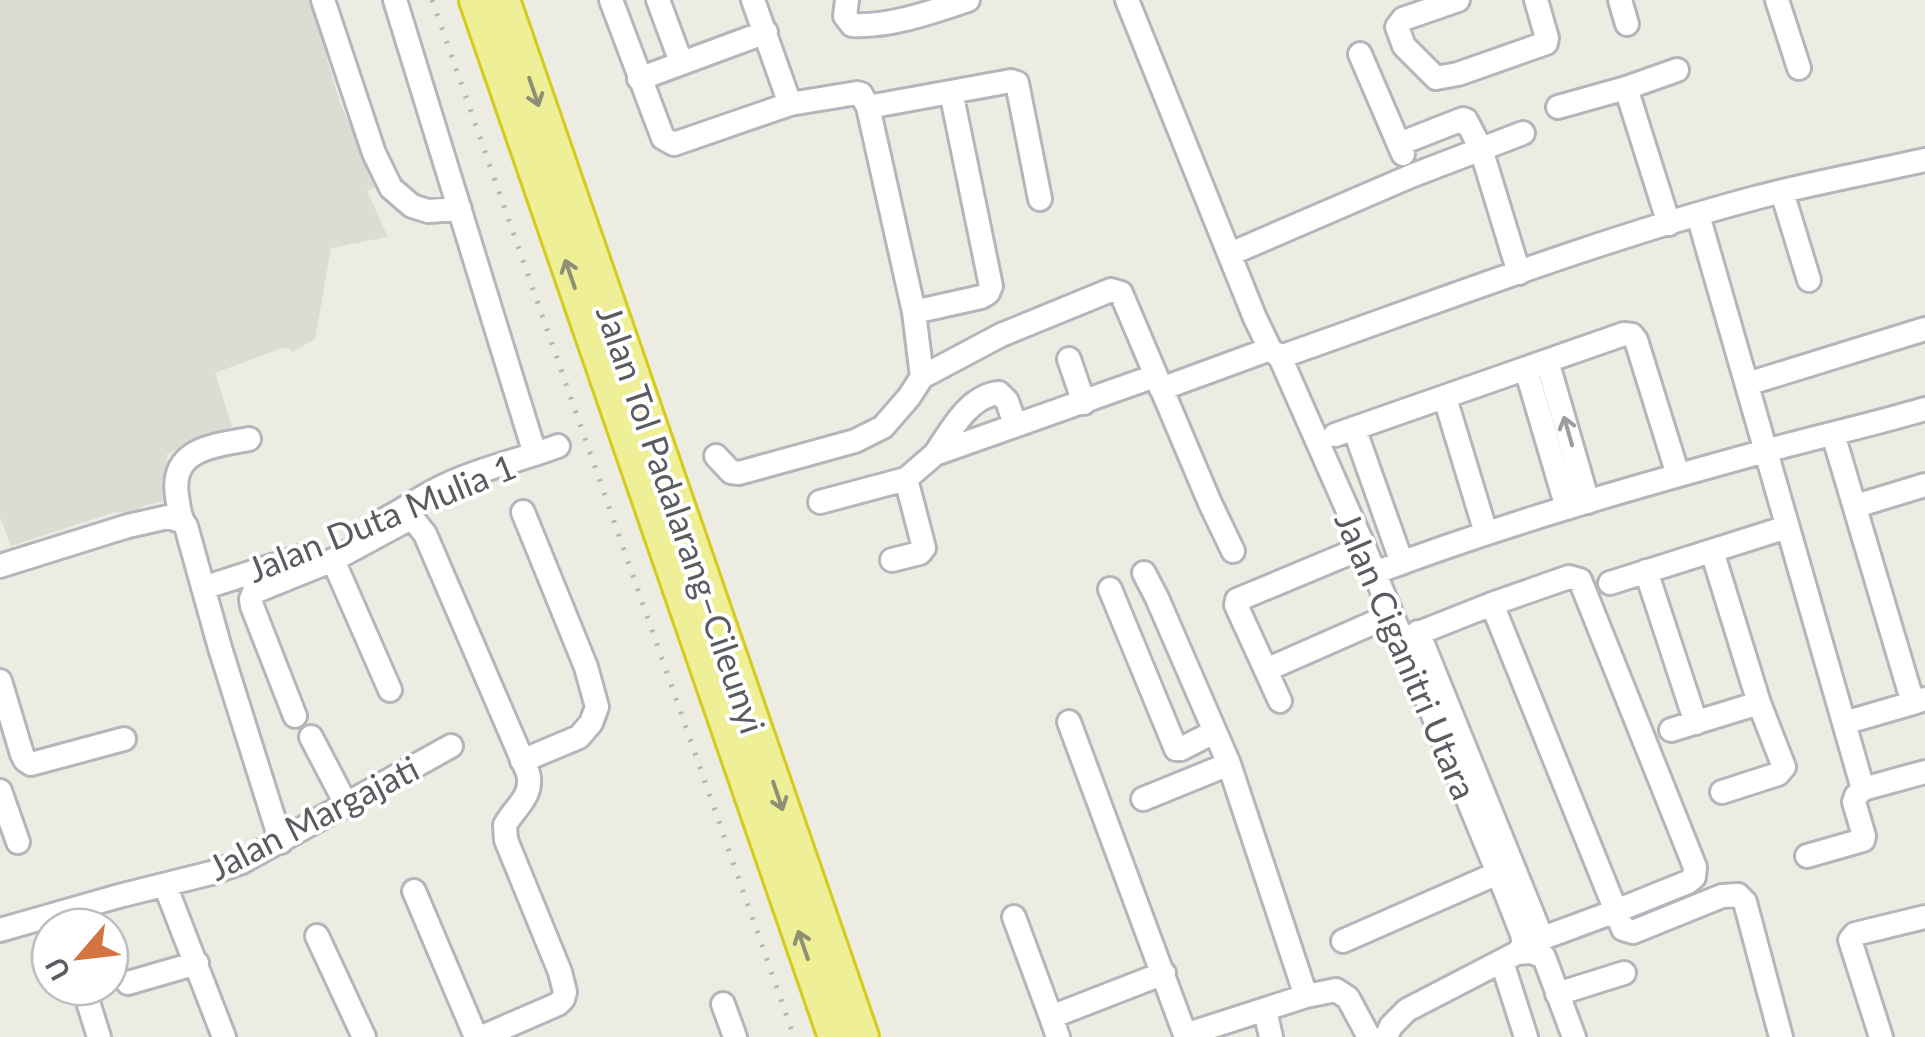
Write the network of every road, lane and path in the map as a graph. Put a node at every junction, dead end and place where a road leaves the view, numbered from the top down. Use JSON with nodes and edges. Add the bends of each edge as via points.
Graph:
{"nodes":[{"id":1,"x":323,"y":0,"type":"edge"},
{"id":2,"x":395,"y":0,"type":"edge"},
{"id":3,"x":476,"y":0,"type":"edge"},
{"id":4,"x":503,"y":0,"type":"edge"},
{"id":5,"x":611,"y":0,"type":"edge"},
{"id":6,"x":658,"y":0,"type":"edge"},
{"id":7,"x":753,"y":0,"type":"edge"},
{"id":8,"x":847,"y":0,"type":"edge"},
{"id":9,"x":968,"y":0,"type":"edge"},
{"id":10,"x":1128,"y":0,"type":"edge"},
{"id":11,"x":1458,"y":0,"type":"edge"},
{"id":12,"x":1536,"y":0,"type":"edge"},
{"id":13,"x":1620,"y":0,"type":"edge"},
{"id":14,"x":1777,"y":0,"type":"edge"},
{"id":15,"x":918,"y":6,"type":"edge"},
{"id":16,"x":1627,"y":24,"type":"dead end"},
{"id":17,"x":766,"y":32,"type":"junction"},
{"id":18,"x":1360,"y":54,"type":"dead end"},
{"id":19,"x":681,"y":62,"type":"junction"},
{"id":20,"x":1799,"y":68,"type":"dead end"},
{"id":21,"x":1676,"y":70,"type":"dead end"},
{"id":22,"x":639,"y":79,"type":"junction"},
{"id":23,"x":1626,"y":88,"type":"junction"},
{"id":24,"x":951,"y":92,"type":"junction"},
{"id":25,"x":790,"y":104,"type":"junction"},
{"id":26,"x":868,"y":107,"type":"junction"},
{"id":27,"x":1558,"y":107,"type":"dead end"},
{"id":28,"x":1523,"y":133,"type":"dead end"},
{"id":29,"x":1399,"y":144,"type":"junction"},
{"id":30,"x":1481,"y":149,"type":"junction"},
{"id":31,"x":1925,"y":160,"type":"edge"},
{"id":32,"x":1411,"y":176,"type":"junction"},
{"id":33,"x":1782,"y":192,"type":"junction"},
{"id":34,"x":1040,"y":199,"type":"dead end"},
{"id":35,"x":460,"y":208,"type":"junction"},
{"id":36,"x":1698,"y":215,"type":"junction"},
{"id":37,"x":1669,"y":224,"type":"junction"},
{"id":38,"x":1230,"y":254,"type":"junction"},
{"id":39,"x":1520,"y":273,"type":"junction"},
{"id":40,"x":1809,"y":280,"type":"dead end"},
{"id":41,"x":914,"y":312,"type":"junction"},
{"id":42,"x":1925,"y":330,"type":"edge"},
{"id":43,"x":1275,"y":353,"type":"junction"},
{"id":44,"x":1069,"y":360,"type":"dead end"},
{"id":45,"x":1537,"y":365,"type":"junction"},
{"id":46,"x":922,"y":377,"type":"junction"},
{"id":47,"x":1158,"y":382,"type":"junction"},
{"id":48,"x":1747,"y":384,"type":"junction"},
{"id":49,"x":1445,"y":398,"type":"junction"},
{"id":50,"x":1084,"y":403,"type":"junction"},
{"id":51,"x":1925,"y":409,"type":"edge"},
{"id":52,"x":1015,"y":424,"type":"junction"},
{"id":53,"x":1834,"y":434,"type":"junction"},
{"id":54,"x":249,"y":438,"type":"dead end"},
{"id":55,"x":558,"y":446,"type":"dead end"},
{"id":56,"x":1765,"y":451,"type":"junction"},
{"id":57,"x":535,"y":454,"type":"junction"},
{"id":58,"x":935,"y":454,"type":"junction"},
{"id":59,"x":716,"y":456,"type":"dead end"},
{"id":60,"x":1678,"y":476,"type":"junction"},
{"id":61,"x":906,"y":478,"type":"junction"},
{"id":62,"x":1924,"y":490,"type":"edge"},
{"id":63,"x":820,"y":502,"type":"dead end"},
{"id":64,"x":1577,"y":505,"type":"junction"},
{"id":65,"x":1856,"y":506,"type":"junction"},
{"id":66,"x":523,"y":512,"type":"dead end"},
{"id":67,"x":182,"y":520,"type":"junction"},
{"id":68,"x":1788,"y":527,"type":"junction"},
{"id":69,"x":1486,"y":533,"type":"junction"},
{"id":70,"x":1364,"y":547,"type":"junction"},
{"id":71,"x":1233,"y":550,"type":"dead end"},
{"id":72,"x":1712,"y":550,"type":"junction"},
{"id":73,"x":333,"y":560,"type":"junction"},
{"id":74,"x":892,"y":560,"type":"dead end"},
{"id":75,"x":1402,"y":563,"type":"junction"},
{"id":76,"x":0,"y":566,"type":"edge"},
{"id":77,"x":1646,"y":571,"type":"junction"},
{"id":78,"x":1144,"y":573,"type":"dead end"},
{"id":79,"x":1374,"y":573,"type":"junction"},
{"id":80,"x":1610,"y":583,"type":"dead end"},
{"id":81,"x":203,"y":588,"type":"junction"},
{"id":82,"x":1110,"y":589,"type":"dead end"},
{"id":83,"x":1492,"y":604,"type":"junction"},
{"id":84,"x":1391,"y":615,"type":"junction"},
{"id":85,"x":1410,"y":636,"type":"junction"},
{"id":86,"x":1266,"y":670,"type":"junction"},
{"id":87,"x":0,"y":680,"type":"edge"},
{"id":88,"x":390,"y":690,"type":"dead end"},
{"id":89,"x":1196,"y":691,"type":"junction"},
{"id":90,"x":1280,"y":701,"type":"dead end"},
{"id":91,"x":1919,"y":701,"type":"edge"},
{"id":92,"x":1158,"y":702,"type":"junction"},
{"id":93,"x":1759,"y":703,"type":"junction"},
{"id":94,"x":295,"y":716,"type":"dead end"},
{"id":95,"x":1069,"y":722,"type":"dead end"},
{"id":96,"x":1696,"y":723,"type":"junction"},
{"id":97,"x":1844,"y":723,"type":"junction"},
{"id":98,"x":1671,"y":730,"type":"dead end"},
{"id":99,"x":1214,"y":732,"type":"junction"},
{"id":100,"x":311,"y":737,"type":"dead end"},
{"id":101,"x":124,"y":739,"type":"dead end"},
{"id":102,"x":451,"y":746,"type":"dead end"},
{"id":103,"x":522,"y":761,"type":"junction"},
{"id":104,"x":1229,"y":764,"type":"junction"},
{"id":105,"x":1925,"y":772,"type":"edge"},
{"id":106,"x":1864,"y":789,"type":"junction"},
{"id":107,"x":0,"y":791,"type":"edge"},
{"id":108,"x":1722,"y":792,"type":"dead end"},
{"id":109,"x":1143,"y":799,"type":"dead end"},
{"id":110,"x":346,"y":804,"type":"junction"},
{"id":111,"x":18,"y":842,"type":"dead end"},
{"id":112,"x":281,"y":842,"type":"junction"},
{"id":113,"x":1807,"y":856,"type":"dead end"},
{"id":114,"x":1498,"y":873,"type":"junction"},
{"id":115,"x":165,"y":885,"type":"junction"},
{"id":116,"x":414,"y":890,"type":"dead end"},
{"id":117,"x":1616,"y":911,"type":"junction"},
{"id":118,"x":1014,"y":917,"type":"dead end"},
{"id":119,"x":1923,"y":924,"type":"edge"},
{"id":120,"x":0,"y":930,"type":"edge"},
{"id":121,"x":317,"y":936,"type":"dead end"},
{"id":122,"x":1343,"y":941,"type":"dead end"},
{"id":123,"x":1521,"y":950,"type":"junction"},
{"id":124,"x":197,"y":962,"type":"junction"},
{"id":125,"x":1164,"y":973,"type":"junction"},
{"id":126,"x":1624,"y":973,"type":"dead end"},
{"id":127,"x":130,"y":981,"type":"edge"},
{"id":128,"x":1558,"y":994,"type":"junction"},
{"id":129,"x":1306,"y":996,"type":"junction"},
{"id":130,"x":722,"y":1004,"type":"dead end"},
{"id":131,"x":90,"y":1007,"type":"edge"},
{"id":132,"x":1265,"y":1010,"type":"junction"},
{"id":133,"x":1055,"y":1027,"type":"edge"},
{"id":134,"x":1186,"y":1036,"type":"edge"},
{"id":135,"x":99,"y":1037,"type":"edge"},
{"id":136,"x":224,"y":1037,"type":"edge"},
{"id":137,"x":364,"y":1037,"type":"edge"},
{"id":138,"x":479,"y":1037,"type":"edge"},
{"id":139,"x":734,"y":1037,"type":"edge"},
{"id":140,"x":835,"y":1037,"type":"edge"},
{"id":141,"x":862,"y":1037,"type":"edge"},
{"id":142,"x":1271,"y":1037,"type":"edge"},
{"id":143,"x":1369,"y":1037,"type":"edge"},
{"id":144,"x":1386,"y":1037,"type":"edge"},
{"id":145,"x":1526,"y":1037,"type":"edge"},
{"id":146,"x":1574,"y":1037,"type":"edge"},
{"id":147,"x":1781,"y":1037,"type":"edge"},
{"id":148,"x":1880,"y":1037,"type":"edge"}],
"edges":[{"from":1,"to":35,"type":"street","via":[[391,188],[428,212]]},
{"from":2,"to":35,"type":"street"},
{"from":140,"to":3,"type":"highway","name":"Jalan Tol Padalarang–Cileunyi","one_way":true},
{"from":4,"to":141,"type":"highway","name":"Jalan Tol Padalarang–Cileunyi","one_way":true},
{"from":5,"to":22,"type":"street"},
{"from":6,"to":19,"type":"street"},
{"from":7,"to":17,"type":"street"},
{"from":8,"to":15,"type":"street","via":[[845,16],[852,25],[869,26]]},
{"from":9,"to":15,"type":"street"},
{"from":10,"to":38,"type":"street","name":"Jalan Ciganitri Utara"},
{"from":11,"to":12,"type":"street","via":[[1397,27],[1404,46],[1436,78],[1546,43]]},
{"from":13,"to":16,"type":"street"},
{"from":14,"to":20,"type":"street"},
{"from":17,"to":19,"type":"street"},
{"from":17,"to":25,"type":"street"},
{"from":18,"to":29,"type":"street"},
{"from":19,"to":22,"type":"street"},
{"from":21,"to":23,"type":"street"},
{"from":22,"to":25,"type":"street","via":[[662,138],[674,144]]},
{"from":23,"to":27,"type":"street"},
{"from":23,"to":37,"type":"street"},
{"from":24,"to":26,"type":"street"},
{"from":24,"to":34,"type":"street","via":[[1017,83]]},
{"from":24,"to":41,"type":"street","via":[[991,286],[981,297]]},
{"from":25,"to":26,"type":"street","via":[[857,93]]},
{"from":26,"to":41,"type":"street"},
{"from":28,"to":30,"type":"street"},
{"from":29,"to":30,"type":"street","via":[[1465,119]]},
{"from":29,"to":32,"type":"street"},
{"from":30,"to":32,"type":"street"},
{"from":30,"to":39,"type":"street"},
{"from":31,"to":33,"type":"street"},
{"from":32,"to":38,"type":"street"},
{"from":33,"to":36,"type":"street"},
{"from":33,"to":40,"type":"street"},
{"from":35,"to":57,"type":"street"},
{"from":36,"to":37,"type":"street"},
{"from":36,"to":48,"type":"street"},
{"from":37,"to":39,"type":"street"},
{"from":38,"to":43,"type":"street","name":"Jalan Ciganitri Utara"},
{"from":39,"to":43,"type":"street"},
{"from":41,"to":46,"type":"street"},
{"from":42,"to":48,"type":"street"},
{"from":43,"to":47,"type":"street"},
{"from":43,"to":70,"type":"street","name":"Jalan Ciganitri Utara"},
{"from":44,"to":50,"type":"street"},
{"from":45,"to":49,"type":"street"},
{"from":45,"to":60,"type":"street","via":[[1632,335]]},
{"from":45,"to":64,"type":"street"},
{"from":46,"to":47,"type":"street","via":[[1000,335],[1111,290],[1121,293]]},
{"from":46,"to":59,"type":"street","via":[[882,427],[855,441],[739,473]]},
{"from":47,"to":50,"type":"street"},
{"from":47,"to":71,"type":"street"},
{"from":48,"to":56,"type":"street"},
{"from":49,"to":69,"type":"street"},
{"from":49,"to":75,"type":"street","via":[[1344,432]]},
{"from":50,"to":52,"type":"street"},
{"from":51,"to":53,"type":"street"},
{"from":52,"to":58,"type":"street"},
{"from":52,"to":58,"type":"street","via":[[1007,401],[988,394]]},
{"from":53,"to":56,"type":"street"},
{"from":53,"to":65,"type":"street"},
{"from":54,"to":67,"type":"street","via":[[190,456],[177,472]]},
{"from":55,"to":57,"type":"street","name":"Jalan Duta Mulia 1"},
{"from":56,"to":60,"type":"street"},
{"from":56,"to":68,"type":"street"},
{"from":57,"to":81,"type":"street","name":"Jalan Duta Mulia 1","via":[[448,484],[339,543]]},
{"from":58,"to":61,"type":"street"},
{"from":60,"to":64,"type":"street"},
{"from":61,"to":63,"type":"street"},
{"from":61,"to":74,"type":"street","via":[[924,548]]},
{"from":62,"to":65,"type":"street"},
{"from":64,"to":69,"type":"street"},
{"from":65,"to":91,"type":"street"},
{"from":66,"to":103,"type":"street","via":[[597,706],[579,737]]},
{"from":67,"to":76,"type":"street","via":[[128,526]]},
{"from":67,"to":81,"type":"street"},
{"from":68,"to":72,"type":"street"},
{"from":68,"to":97,"type":"street"},
{"from":69,"to":75,"type":"street"},
{"from":70,"to":79,"type":"street","name":"Jalan Ciganitri Utara"},
{"from":70,"to":86,"type":"street","via":[[1237,600]]},
{"from":72,"to":77,"type":"street"},
{"from":72,"to":93,"type":"street"},
{"from":73,"to":88,"type":"street"},
{"from":73,"to":94,"type":"street","via":[[260,588],[252,598]]},
{"from":73,"to":103,"type":"street","via":[[406,520],[419,524]]},
{"from":75,"to":79,"type":"street"},
{"from":77,"to":80,"type":"street"},
{"from":77,"to":96,"type":"street"},
{"from":78,"to":89,"type":"street"},
{"from":79,"to":84,"type":"street","name":"Jalan Ciganitri Utara"},
{"from":81,"to":112,"type":"street"},
{"from":82,"to":92,"type":"street"},
{"from":83,"to":85,"type":"street"},
{"from":83,"to":117,"type":"street"},
{"from":83,"to":117,"type":"street","via":[[1580,580],[1695,867],[1688,882]]},
{"from":84,"to":85,"type":"street","name":"Jalan Ciganitri Utara"},
{"from":84,"to":86,"type":"street"},
{"from":85,"to":114,"type":"street","name":"Jalan Ciganitri Utara"},
{"from":85,"to":123,"type":"street"},
{"from":86,"to":90,"type":"street"},
{"from":87,"to":101,"type":"street","via":[[22,754],[32,764]]},
{"from":89,"to":92,"type":"street"},
{"from":89,"to":99,"type":"street"},
{"from":91,"to":97,"type":"street"},
{"from":92,"to":99,"type":"street","via":[[1176,748]]},
{"from":93,"to":96,"type":"street"},
{"from":93,"to":108,"type":"street","via":[[1784,767]]},
{"from":95,"to":125,"type":"street"},
{"from":96,"to":98,"type":"street"},
{"from":97,"to":106,"type":"street"},
{"from":99,"to":104,"type":"street"},
{"from":100,"to":110,"type":"street"},
{"from":102,"to":110,"type":"street","name":"Jalan Margajati"},
{"from":103,"to":138,"type":"street","via":[[531,784],[505,825],[506,840],[560,972],[564,999]]},
{"from":104,"to":109,"type":"street"},
{"from":104,"to":129,"type":"street"},
{"from":105,"to":106,"type":"street"},
{"from":106,"to":113,"type":"street","via":[[1854,802],[1863,840]]},
{"from":107,"to":111,"type":"street"},
{"from":110,"to":112,"type":"street","name":"Jalan Margajati"},
{"from":112,"to":115,"type":"street","name":"Jalan Margajati","via":[[212,874]]},
{"from":114,"to":122,"type":"street"},
{"from":114,"to":123,"type":"street","name":"Jalan Ciganitri Utara","via":[[1522,934]]},
{"from":115,"to":120,"type":"street","name":"Jalan Margajati"},
{"from":115,"to":124,"type":"street"},
{"from":116,"to":138,"type":"street"},
{"from":117,"to":123,"type":"street"},
{"from":117,"to":147,"type":"street","via":[[1623,929],[1633,932],[1738,895]]},
{"from":118,"to":133,"type":"street"},
{"from":119,"to":148,"type":"street","via":[[1850,940]]},
{"from":121,"to":137,"type":"street"},
{"from":123,"to":128,"type":"street","via":[[1544,958]]},
{"from":123,"to":144,"type":"street","via":[[1407,1010]]},
{"from":123,"to":145,"type":"street"},
{"from":124,"to":127,"type":"street"},
{"from":124,"to":136,"type":"street"},
{"from":125,"to":133,"type":"street"},
{"from":125,"to":134,"type":"street"},
{"from":126,"to":128,"type":"street"},
{"from":128,"to":146,"type":"street"},
{"from":129,"to":132,"type":"street"},
{"from":129,"to":143,"type":"street","via":[[1343,993]]},
{"from":130,"to":139,"type":"street"},
{"from":131,"to":135,"type":"street"},
{"from":132,"to":134,"type":"street"},
{"from":132,"to":142,"type":"street"}]}
